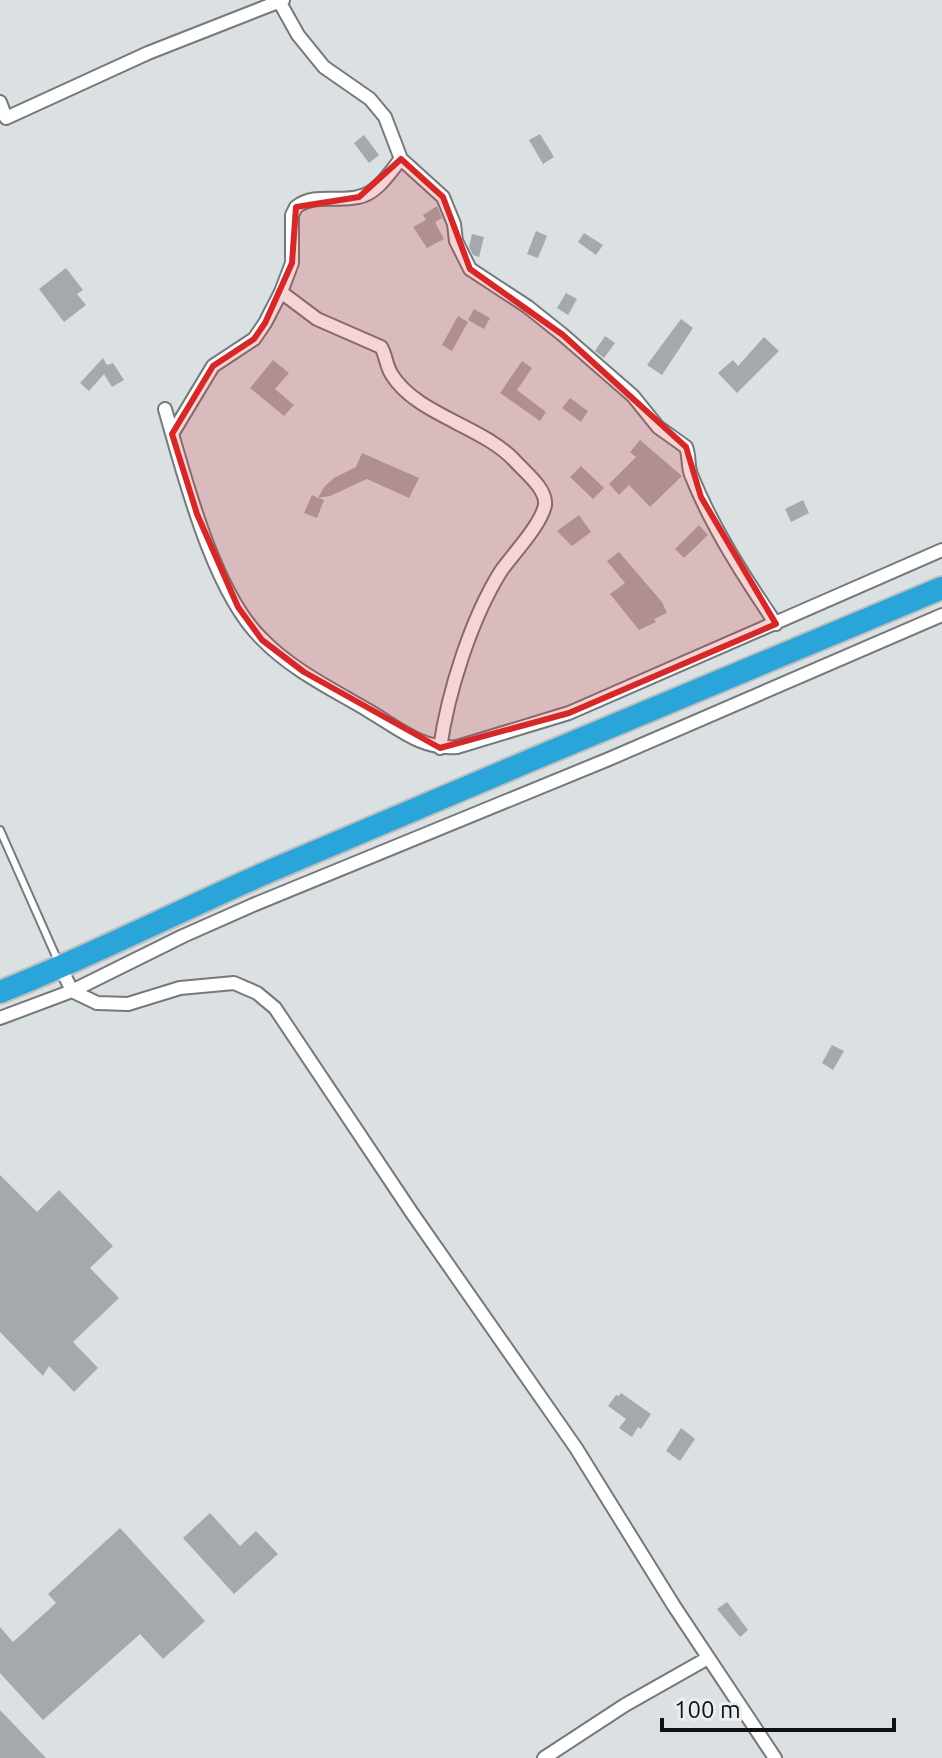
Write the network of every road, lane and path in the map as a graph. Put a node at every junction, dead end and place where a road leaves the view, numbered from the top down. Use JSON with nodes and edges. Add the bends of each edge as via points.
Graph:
{"nodes":[{"id":1,"x":281,"y":1,"type":"edge"},
{"id":2,"x":0,"y":102,"type":"edge"},
{"id":3,"x":401,"y":159,"type":"junction"},
{"id":4,"x":281,"y":292,"type":"junction"},
{"id":5,"x":165,"y":409,"type":"dead end"},
{"id":6,"x":172,"y":434,"type":"junction"},
{"id":7,"x":942,"y":550,"type":"edge"},
{"id":8,"x":942,"y":588,"type":"edge"},
{"id":9,"x":942,"y":615,"type":"edge"},
{"id":10,"x":776,"y":624,"type":"junction"},
{"id":11,"x":440,"y":748,"type":"junction"},
{"id":12,"x":0,"y":830,"type":"edge"},
{"id":13,"x":61,"y":968,"type":"junction"},
{"id":14,"x":72,"y":991,"type":"junction"},
{"id":15,"x":0,"y":992,"type":"edge"},
{"id":16,"x":0,"y":1018,"type":"edge"},
{"id":17,"x":708,"y":1658,"type":"junction"},
{"id":18,"x":544,"y":1758,"type":"edge"},
{"id":19,"x":775,"y":1758,"type":"edge"}],
"edges":[{"from":1,"to":2,"type":"street","via":[[148,53],[6,118]]},
{"from":1,"to":3,"type":"street","via":[[298,35],[324,67],[370,99],[385,117]]},
{"from":3,"to":4,"type":"street","via":[[374,190],[359,197],[316,199],[296,207],[292,263]]},
{"from":3,"to":10,"type":"street","via":[[443,197],[470,269],[563,335],[633,396],[658,427],[686,447],[701,497]]},
{"from":4,"to":6,"type":"street","via":[[254,339],[213,366]]},
{"from":4,"to":11,"type":"street","via":[[317,319],[381,347],[392,375],[413,395],[489,439],[545,499],[483,607]]},
{"from":5,"to":6,"type":"street"},
{"from":6,"to":11,"type":"street","via":[[212,555],[248,624],[304,672],[409,736]]},
{"from":7,"to":10,"type":"street"},
{"from":8,"to":13,"type":"highway","via":[[257,877]]},
{"from":9,"to":14,"type":"street","via":[[253,905]]},
{"from":10,"to":11,"type":"street","via":[[569,713]]},
{"from":12,"to":13,"type":"lane"},
{"from":13,"to":14,"type":"street"},
{"from":13,"to":15,"type":"highway"},
{"from":14,"to":16,"type":"street"},
{"from":14,"to":17,"type":"street","via":[[97,1003],[128,1004],[180,988],[234,983],[275,1008],[576,1448]]},
{"from":17,"to":18,"type":"street"},
{"from":17,"to":19,"type":"street"}]}
